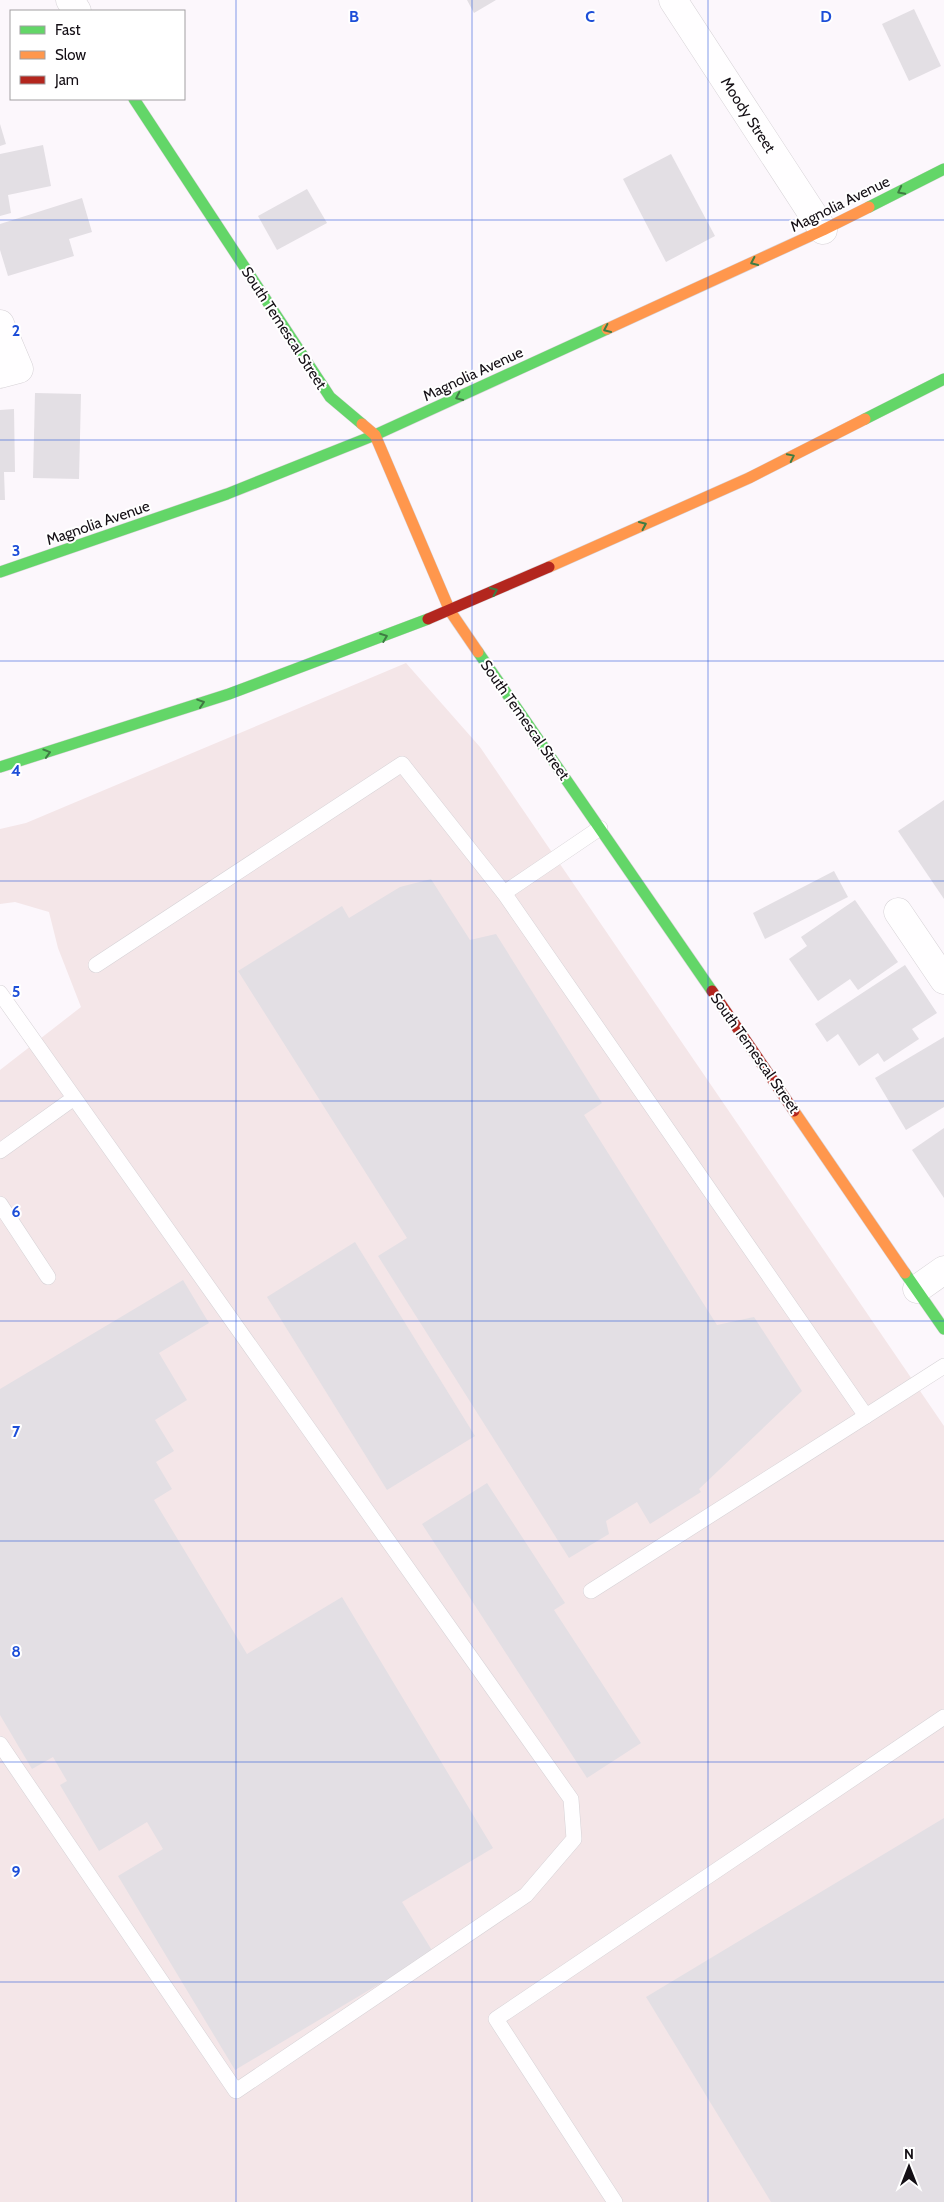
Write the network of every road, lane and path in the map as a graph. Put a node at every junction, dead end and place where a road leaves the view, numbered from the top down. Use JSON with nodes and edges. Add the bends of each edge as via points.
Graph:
{"nodes":[{"id":1,"x":673,"y":0,"type":"edge"},
{"id":2,"x":135,"y":100,"type":"edge"},
{"id":3,"x":944,"y":168,"type":"edge"},
{"id":4,"x":822,"y":230,"type":"junction"},
{"id":5,"x":0,"y":324,"type":"edge"},
{"id":6,"x":0,"y":374,"type":"edge"},
{"id":7,"x":944,"y":379,"type":"edge"},
{"id":8,"x":376,"y":435,"type":"junction"},
{"id":9,"x":0,"y":572,"type":"edge"},
{"id":10,"x":450,"y":611,"type":"junction"},
{"id":11,"x":0,"y":767,"type":"edge"},
{"id":12,"x":600,"y":828,"type":"junction"},
{"id":13,"x":504,"y":893,"type":"junction"},
{"id":14,"x":898,"y":912,"type":"dead end"},
{"id":15,"x":936,"y":952,"type":"edge"},
{"id":16,"x":96,"y":965,"type":"dead end"},
{"id":17,"x":944,"y":980,"type":"edge"},
{"id":18,"x":0,"y":993,"type":"edge"},
{"id":19,"x":74,"y":1098,"type":"junction"},
{"id":20,"x":0,"y":1151,"type":"edge"},
{"id":21,"x":0,"y":1204,"type":"edge"},
{"id":22,"x":944,"y":1270,"type":"edge"},
{"id":23,"x":48,"y":1277,"type":"dead end"},
{"id":24,"x":917,"y":1289,"type":"junction"},
{"id":25,"x":944,"y":1329,"type":"edge"},
{"id":26,"x":944,"y":1366,"type":"edge"},
{"id":27,"x":866,"y":1416,"type":"junction"},
{"id":28,"x":591,"y":1591,"type":"dead end"},
{"id":29,"x":944,"y":1717,"type":"edge"},
{"id":30,"x":0,"y":1744,"type":"edge"},
{"id":31,"x":615,"y":2202,"type":"edge"}],
"edges":[{"from":1,"to":4,"type":"street","name":"Moody Street"},
{"from":2,"to":8,"type":"main road","name":"South Temescal Street","via":[[330,397]]},
{"from":3,"to":4,"type":"main road","name":"Magnolia Avenue","one_way":true},
{"from":4,"to":8,"type":"main road","name":"Magnolia Avenue","one_way":true},
{"from":5,"to":6,"type":"street","via":[[18,369]]},
{"from":10,"to":7,"type":"main road","one_way":true,"via":[[749,478]]},
{"from":8,"to":9,"type":"main road","name":"Magnolia Avenue","via":[[227,494]]},
{"from":8,"to":10,"type":"main road","name":"South Temescal Street"},
{"from":11,"to":10,"type":"main road","one_way":true,"via":[[229,694]]},
{"from":10,"to":12,"type":"main road","name":"South Temescal Street"},
{"from":12,"to":13,"type":"lane"},
{"from":12,"to":24,"type":"main road","name":"South Temescal Street"},
{"from":13,"to":16,"type":"lane","via":[[402,764]]},
{"from":13,"to":27,"type":"lane"},
{"from":14,"to":15,"type":"street"},
{"from":15,"to":17,"type":"street"},
{"from":18,"to":19,"type":"lane"},
{"from":19,"to":20,"type":"lane"},
{"from":19,"to":30,"type":"lane","via":[[571,1799],[574,1839],[526,1895],[236,2090]]},
{"from":21,"to":23,"type":"lane"},
{"from":22,"to":24,"type":"street"},
{"from":24,"to":25,"type":"main road","name":"South Temescal Street"},
{"from":26,"to":27,"type":"lane"},
{"from":27,"to":28,"type":"lane"},
{"from":29,"to":31,"type":"lane","via":[[496,2019]]}]}
